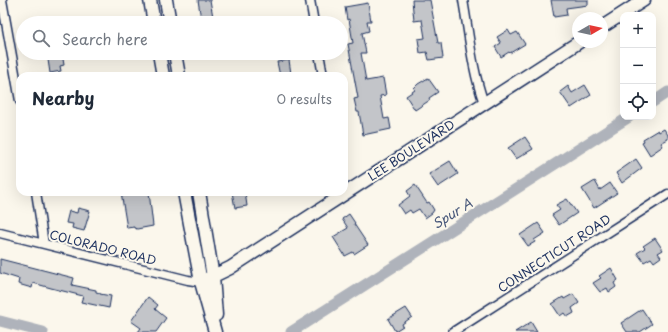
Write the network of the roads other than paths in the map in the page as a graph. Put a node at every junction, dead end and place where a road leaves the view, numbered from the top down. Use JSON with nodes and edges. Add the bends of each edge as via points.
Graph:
{"nodes":[{"id":1,"x":2,"y":0,"type":"edge"},
{"id":2,"x":150,"y":0,"type":"edge"},
{"id":3,"x":166,"y":0,"type":"edge"},
{"id":4,"x":310,"y":0,"type":"edge"},
{"id":5,"x":464,"y":0,"type":"edge"},
{"id":6,"x":644,"y":0,"type":"edge"},
{"id":7,"x":153,"y":16,"type":"edge"},
{"id":8,"x":169,"y":16,"type":"edge"},
{"id":9,"x":313,"y":16,"type":"edge"},
{"id":10,"x":608,"y":23,"type":"edge"},
{"id":11,"x":572,"y":46,"type":"edge"},
{"id":12,"x":160,"y":60,"type":"edge"},
{"id":13,"x":176,"y":60,"type":"edge"},
{"id":14,"x":320,"y":60,"type":"edge"},
{"id":15,"x":162,"y":72,"type":"edge"},
{"id":16,"x":178,"y":72,"type":"edge"},
{"id":17,"x":322,"y":72,"type":"edge"},
{"id":18,"x":16,"y":79,"type":"edge"},
{"id":19,"x":484,"y":103,"type":"junction"},
{"id":20,"x":348,"y":190,"type":"edge"},
{"id":21,"x":668,"y":194,"type":"edge"},
{"id":22,"x":37,"y":196,"type":"edge"},
{"id":23,"x":185,"y":196,"type":"edge"},
{"id":24,"x":200,"y":196,"type":"edge"},
{"id":25,"x":339,"y":196,"type":"edge"},
{"id":26,"x":0,"y":233,"type":"edge"},
{"id":27,"x":44,"y":244,"type":"junction"},
{"id":28,"x":213,"y":277,"type":"junction"},
{"id":29,"x":202,"y":282,"type":"junction"},
{"id":30,"x":216,"y":332,"type":"edge"},
{"id":31,"x":453,"y":332,"type":"edge"}],
"edges":[{"from":1,"to":18,"type":"street"},
{"from":2,"to":7,"type":"main road"},
{"from":3,"to":8,"type":"main road"},
{"from":4,"to":9,"type":"street"},
{"from":5,"to":19,"type":"street","via":[[475,68]]},
{"from":6,"to":10,"type":"main road"},
{"from":11,"to":19,"type":"main road","name":"LEE BOULEVARD"},
{"from":12,"to":15,"type":"main road"},
{"from":13,"to":16,"type":"main road"},
{"from":14,"to":17,"type":"street"},
{"from":19,"to":20,"type":"main road","name":"LEE BOULEVARD"},
{"from":21,"to":31,"type":"street","name":"CONNECTICUT ROAD"},
{"from":22,"to":27,"type":"street"},
{"from":23,"to":29,"type":"main road"},
{"from":24,"to":28,"type":"main road"},
{"from":25,"to":28,"type":"main road","name":"LEE BOULEVARD"},
{"from":26,"to":27,"type":"street","name":"COLORADO ROAD"},
{"from":27,"to":29,"type":"street","name":"COLORADO ROAD"},
{"from":28,"to":29,"type":"main road","name":"LEE BOULEVARD"},
{"from":28,"to":30,"type":"main road"},
{"from":29,"to":30,"type":"main road"}]}
